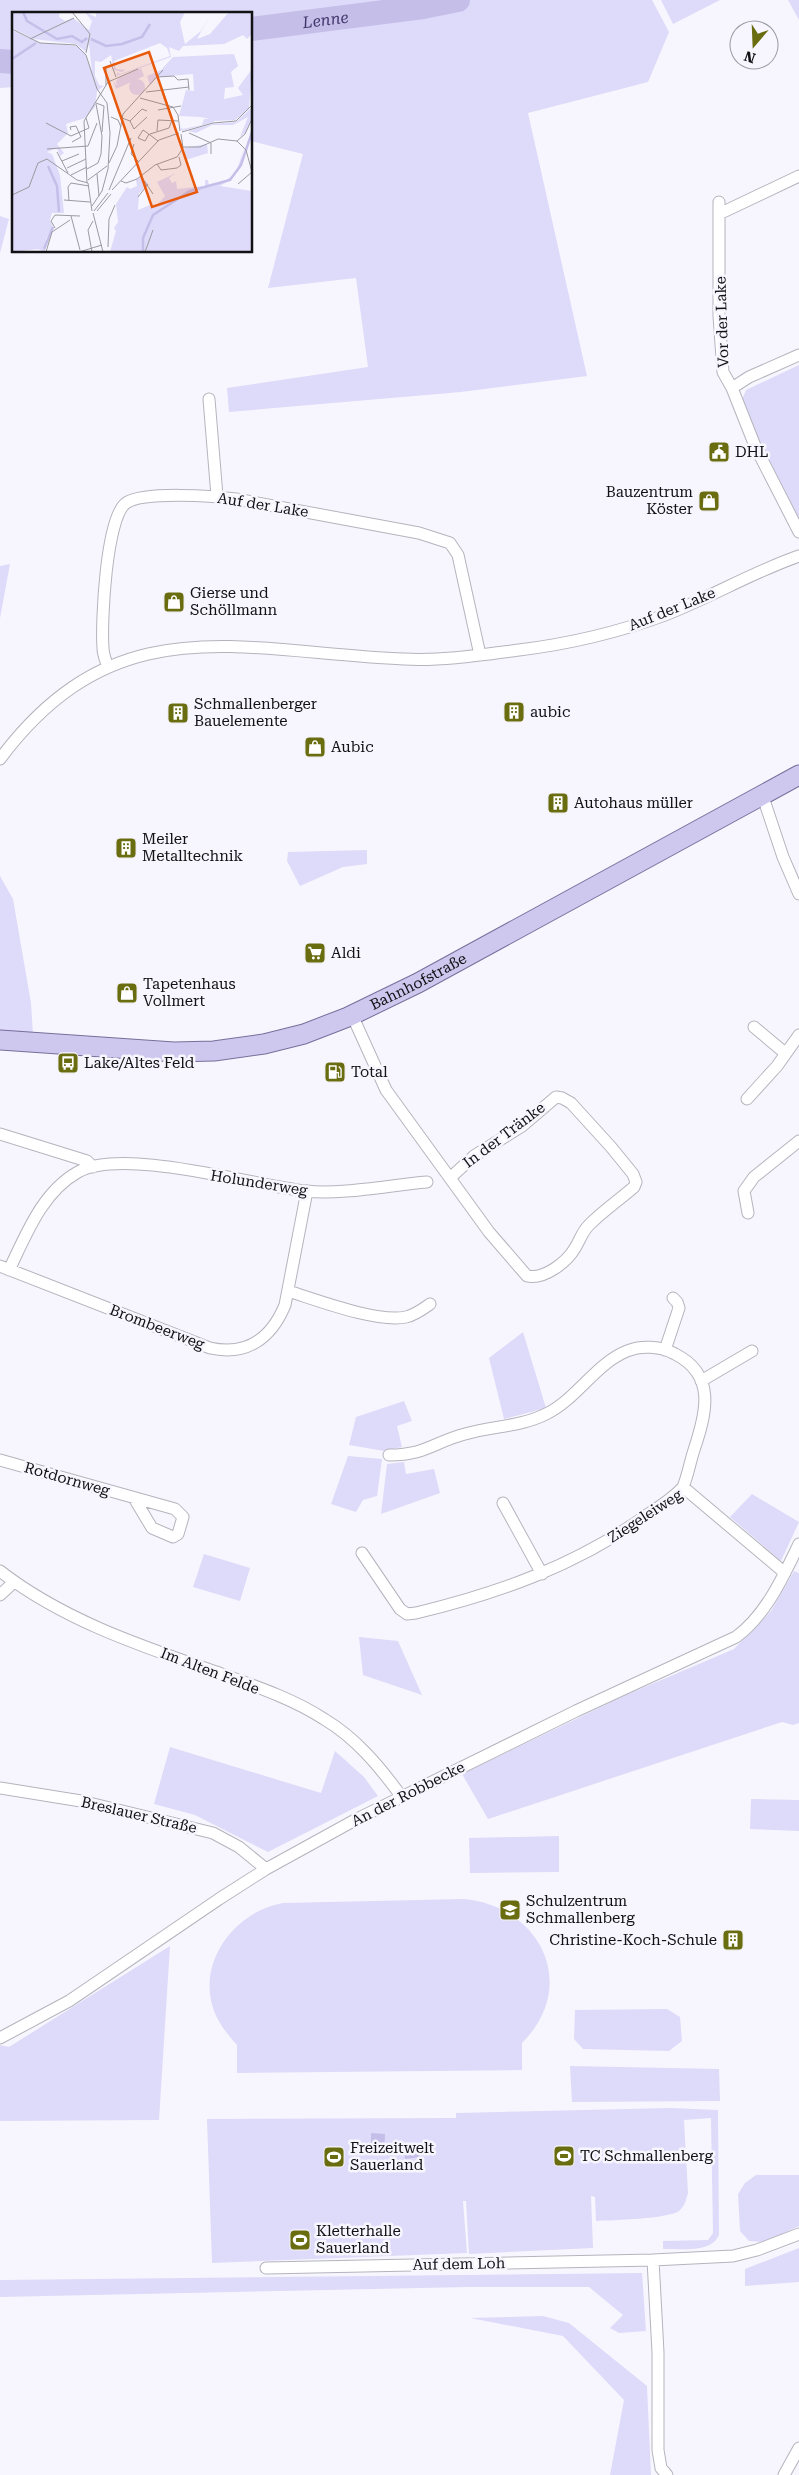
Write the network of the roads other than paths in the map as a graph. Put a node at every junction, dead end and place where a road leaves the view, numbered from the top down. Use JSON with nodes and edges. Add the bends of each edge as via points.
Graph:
{"nodes":[{"id":1,"x":799,"y":176,"type":"edge"},
{"id":2,"x":719,"y":202,"type":"dead end"},
{"id":3,"x":719,"y":214,"type":"junction"},
{"id":4,"x":799,"y":355,"type":"edge"},
{"id":5,"x":732,"y":388,"type":"junction"},
{"id":6,"x":208,"y":400,"type":"dead end"},
{"id":7,"x":217,"y":496,"type":"junction"},
{"id":8,"x":799,"y":532,"type":"edge"},
{"id":9,"x":799,"y":556,"type":"edge"},
{"id":10,"x":480,"y":655,"type":"junction"},
{"id":11,"x":108,"y":667,"type":"junction"},
{"id":12,"x":0,"y":759,"type":"edge"},
{"id":13,"x":799,"y":775,"type":"edge"},
{"id":14,"x":762,"y":794,"type":"junction"},
{"id":15,"x":799,"y":894,"type":"edge"},
{"id":16,"x":352,"y":1014,"type":"junction"},
{"id":17,"x":754,"y":1027,"type":"dead end"},
{"id":18,"x":799,"y":1035,"type":"edge"},
{"id":19,"x":0,"y":1040,"type":"edge"},
{"id":20,"x":786,"y":1053,"type":"junction"},
{"id":21,"x":747,"y":1099,"type":"dead end"},
{"id":22,"x":0,"y":1134,"type":"edge"},
{"id":23,"x":799,"y":1141,"type":"edge"},
{"id":24,"x":93,"y":1167,"type":"junction"},
{"id":25,"x":450,"y":1178,"type":"junction"},
{"id":26,"x":427,"y":1182,"type":"dead end"},
{"id":27,"x":307,"y":1191,"type":"junction"},
{"id":28,"x":748,"y":1213,"type":"dead end"},
{"id":29,"x":4,"y":1268,"type":"edge"},
{"id":30,"x":288,"y":1291,"type":"junction"},
{"id":31,"x":673,"y":1298,"type":"dead end"},
{"id":32,"x":430,"y":1304,"type":"dead end"},
{"id":33,"x":665,"y":1350,"type":"junction"},
{"id":34,"x":752,"y":1351,"type":"dead end"},
{"id":35,"x":701,"y":1381,"type":"junction"},
{"id":36,"x":389,"y":1455,"type":"dead end"},
{"id":37,"x":0,"y":1460,"type":"edge"},
{"id":38,"x":683,"y":1487,"type":"junction"},
{"id":39,"x":134,"y":1498,"type":"dead end"},
{"id":40,"x":503,"y":1503,"type":"dead end"},
{"id":41,"x":799,"y":1544,"type":"edge"},
{"id":42,"x":362,"y":1552,"type":"dead end"},
{"id":43,"x":0,"y":1571,"type":"edge"},
{"id":44,"x":785,"y":1573,"type":"junction"},
{"id":45,"x":542,"y":1574,"type":"junction"},
{"id":46,"x":14,"y":1582,"type":"junction"},
{"id":47,"x":0,"y":1595,"type":"edge"},
{"id":48,"x":0,"y":1789,"type":"edge"},
{"id":49,"x":401,"y":1796,"type":"junction"},
{"id":50,"x":266,"y":1869,"type":"junction"},
{"id":51,"x":1,"y":2037,"type":"edge"},
{"id":52,"x":799,"y":2234,"type":"edge"},
{"id":53,"x":653,"y":2260,"type":"junction"},
{"id":54,"x":266,"y":2268,"type":"dead end"},
{"id":55,"x":799,"y":2448,"type":"edge"},
{"id":56,"x":667,"y":2475,"type":"edge"},
{"id":57,"x":784,"y":2475,"type":"edge"}],
"edges":[{"from":1,"to":3,"type":"street"},
{"from":2,"to":3,"type":"street","name":"Vor der Lake"},
{"from":3,"to":5,"type":"street","name":"Vor der Lake","via":[[720,360]]},
{"from":4,"to":5,"type":"street"},
{"from":5,"to":8,"type":"street","name":"Vor der Lake","via":[[755,446]]},
{"from":6,"to":7,"type":"street"},
{"from":7,"to":10,"type":"street","name":"Auf der Lake","via":[[419,533],[450,543],[458,555]]},
{"from":7,"to":11,"type":"street","name":"Auf der Lake","via":[[157,496],[135,499],[121,508],[113,530],[103,612],[103,651]]},
{"from":9,"to":10,"type":"street","name":"Auf der Lake","via":[[635,625],[522,650]]},
{"from":10,"to":11,"type":"street","name":"Auf der Lake","via":[[406,660],[219,645],[166,650]]},
{"from":11,"to":12,"type":"street","name":"Auf der Lake","via":[[38,713]]},
{"from":13,"to":14,"type":"main road","name":"Bahnhofstraße"},
{"from":14,"to":15,"type":"street"},
{"from":14,"to":16,"type":"main road","name":"Bahnhofstraße","via":[[450,966]]},
{"from":16,"to":19,"type":"main road","name":"Bahnhofstraße","via":[[284,1039],[214,1051],[174,1052]]},
{"from":16,"to":25,"type":"street","name":"In der Tränke","via":[[386,1090]]},
{"from":17,"to":20,"type":"street"},
{"from":18,"to":20,"type":"street"},
{"from":20,"to":21,"type":"street"},
{"from":22,"to":24,"type":"street","via":[[87,1161]]},
{"from":23,"to":28,"type":"street","via":[[754,1177],[744,1191]]},
{"from":24,"to":27,"type":"street","name":"Holunderweg","via":[[137,1164]]},
{"from":24,"to":29,"type":"street","name":"Holunderweg","via":[[78,1172],[51,1195]]},
{"from":25,"to":25,"type":"street","name":"In der Tränke","via":[[512,1261],[527,1276],[535,1278],[570,1254],[590,1224],[636,1182],[611,1147],[571,1103],[556,1097],[522,1126],[474,1156]]},
{"from":26,"to":27,"type":"street","name":"Holunderweg"},
{"from":27,"to":30,"type":"street","name":"Brombeerweg"},
{"from":29,"to":30,"type":"street","name":"Brombeerweg","via":[[221,1350],[241,1349],[261,1341],[278,1320]]},
{"from":30,"to":32,"type":"street","via":[[392,1318],[406,1317]]},
{"from":31,"to":33,"type":"street","via":[[679,1308]]},
{"from":33,"to":35,"type":"street","via":[[692,1366]]},
{"from":33,"to":36,"type":"street","via":[[640,1347],[619,1354],[565,1402],[540,1417],[464,1434],[418,1453]]},
{"from":34,"to":35,"type":"street"},
{"from":35,"to":38,"type":"street","via":[[706,1398],[704,1418]]},
{"from":37,"to":39,"type":"street","name":"Rotdornweg"},
{"from":38,"to":44,"type":"street","name":"Ziegeleiweg"},
{"from":38,"to":45,"type":"street","name":"Ziegeleiweg","via":[[631,1527]]},
{"from":40,"to":45,"type":"street"},
{"from":41,"to":44,"type":"street","name":"An der Robbecke"},
{"from":42,"to":45,"type":"street","name":"Ziegeleiweg","via":[[406,1614],[504,1590]]},
{"from":43,"to":46,"type":"street","name":"Im Alten Felde"},
{"from":44,"to":49,"type":"street","name":"An der Robbecke","via":[[752,1622],[728,1642]]},
{"from":46,"to":47,"type":"street"},
{"from":46,"to":49,"type":"street","name":"Im Alten Felde","via":[[106,1632],[243,1682],[323,1718],[366,1753]]},
{"from":48,"to":50,"type":"street","name":"Breslauer Straße","via":[[81,1801],[213,1833],[239,1847]]},
{"from":49,"to":50,"type":"street","name":"An der Robbecke"},
{"from":50,"to":51,"type":"street","name":"An der Robbecke","via":[[70,2001]]},
{"from":52,"to":53,"type":"street","name":"Auf dem Loh","via":[[733,2256]]},
{"from":53,"to":54,"type":"street","name":"Auf dem Loh"},
{"from":53,"to":56,"type":"street","via":[[658,2352],[658,2450],[661,2468]]},
{"from":55,"to":57,"type":"street"}]}
